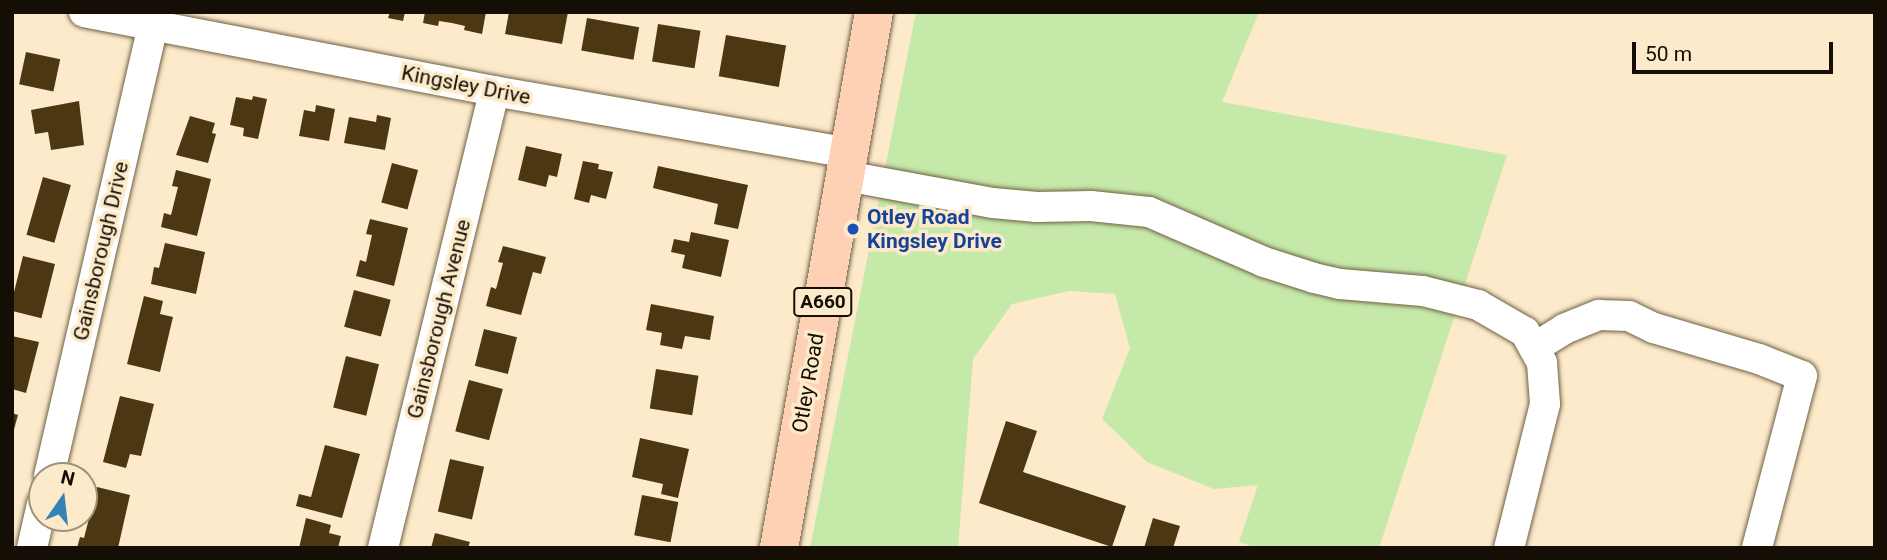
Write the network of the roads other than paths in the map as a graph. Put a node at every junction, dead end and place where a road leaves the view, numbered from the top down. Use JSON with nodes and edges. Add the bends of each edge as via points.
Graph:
{"nodes":[{"id":1,"x":84,"y":12,"type":"edge"},
{"id":2,"x":874,"y":12,"type":"edge"},
{"id":3,"x":153,"y":26,"type":"junction"},
{"id":4,"x":494,"y":91,"type":"junction"},
{"id":5,"x":848,"y":164,"type":"junction"},
{"id":6,"x":1534,"y":348,"type":"junction"},
{"id":7,"x":51,"y":462,"type":"edge"},
{"id":8,"x":383,"y":548,"type":"edge"},
{"id":9,"x":779,"y":548,"type":"edge"},
{"id":10,"x":1509,"y":548,"type":"edge"},
{"id":11,"x":1757,"y":548,"type":"edge"}],
"edges":[{"from":1,"to":3,"type":"street","name":"Kingsley Drive"},
{"from":2,"to":5,"type":"highway","name":"Otley Road","number":"A660"},
{"from":3,"to":4,"type":"street","name":"Kingsley Drive"},
{"from":3,"to":7,"type":"street","name":"Gainsborough Drive"},
{"from":4,"to":5,"type":"street","name":"Kingsley Drive"},
{"from":4,"to":8,"type":"street","name":"Gainsborough Avenue"},
{"from":5,"to":6,"type":"street","name":"Kingsley Drive","via":[[993,203],[1149,212],[1264,262],[1314,278],[1423,291],[1478,305],[1525,332]]},
{"from":5,"to":9,"type":"highway","name":"Otley Road","number":"A660"},
{"from":6,"to":10,"type":"street","via":[[1542,363],[1545,404]]},
{"from":6,"to":11,"type":"street","via":[[1564,329],[1600,315],[1629,316],[1802,376]]}]}
